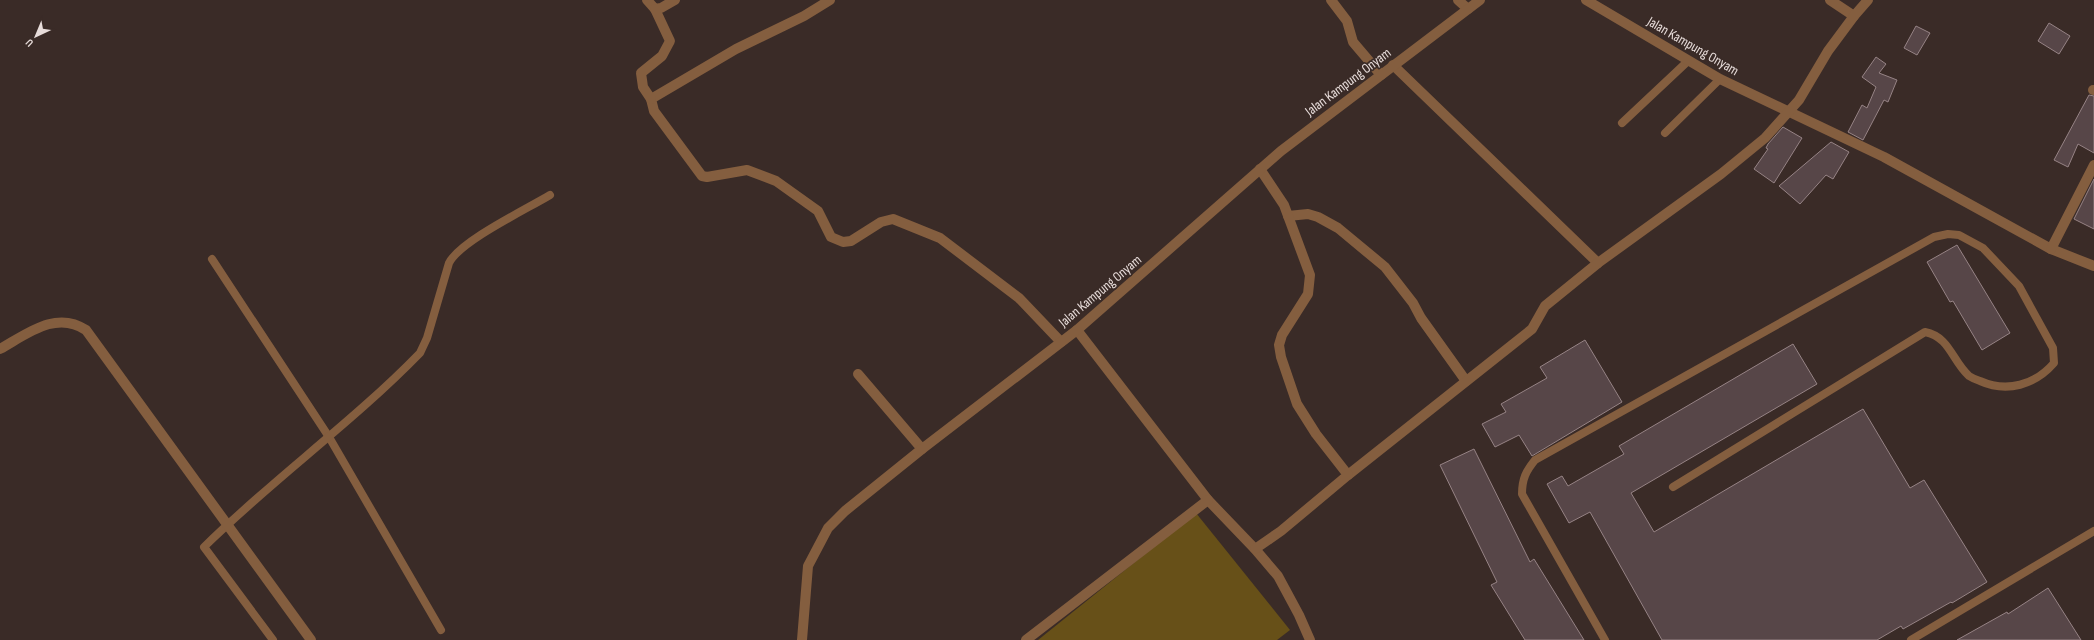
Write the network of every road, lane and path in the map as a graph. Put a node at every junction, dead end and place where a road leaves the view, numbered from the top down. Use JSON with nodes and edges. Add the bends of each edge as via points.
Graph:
{"nodes":[{"id":1,"x":647,"y":0,"type":"edge"},
{"id":2,"x":675,"y":0,"type":"edge"},
{"id":3,"x":830,"y":0,"type":"edge"},
{"id":4,"x":1331,"y":0,"type":"edge"},
{"id":5,"x":1458,"y":0,"type":"edge"},
{"id":6,"x":1480,"y":0,"type":"edge"},
{"id":7,"x":1586,"y":0,"type":"edge"},
{"id":8,"x":1830,"y":0,"type":"edge"},
{"id":9,"x":1868,"y":0,"type":"edge"},
{"id":10,"x":655,"y":8,"type":"junction"},
{"id":11,"x":1468,"y":9,"type":"junction"},
{"id":12,"x":1854,"y":16,"type":"junction"},
{"id":13,"x":1688,"y":61,"type":"junction"},
{"id":14,"x":1393,"y":65,"type":"junction"},
{"id":15,"x":1381,"y":74,"type":"junction"},
{"id":16,"x":1720,"y":79,"type":"junction"},
{"id":17,"x":651,"y":99,"type":"junction"},
{"id":18,"x":1789,"y":113,"type":"junction"},
{"id":19,"x":1622,"y":123,"type":"dead end"},
{"id":20,"x":1665,"y":133,"type":"dead end"},
{"id":21,"x":2094,"y":165,"type":"edge"},
{"id":22,"x":1260,"y":169,"type":"junction"},
{"id":23,"x":550,"y":195,"type":"dead end"},
{"id":24,"x":1288,"y":216,"type":"junction"},
{"id":25,"x":2051,"y":249,"type":"junction"},
{"id":26,"x":212,"y":259,"type":"dead end"},
{"id":27,"x":1598,"y":263,"type":"junction"},
{"id":28,"x":2094,"y":266,"type":"edge"},
{"id":29,"x":1077,"y":330,"type":"junction"},
{"id":30,"x":1061,"y":342,"type":"junction"},
{"id":31,"x":0,"y":349,"type":"edge"},
{"id":32,"x":858,"y":374,"type":"dead end"},
{"id":33,"x":1466,"y":382,"type":"junction"},
{"id":34,"x":329,"y":437,"type":"junction"},
{"id":35,"x":922,"y":449,"type":"junction"},
{"id":36,"x":1348,"y":475,"type":"junction"},
{"id":37,"x":1673,"y":487,"type":"dead end"},
{"id":38,"x":1208,"y":500,"type":"junction"},
{"id":39,"x":227,"y":524,"type":"junction"},
{"id":40,"x":2094,"y":531,"type":"edge"},
{"id":41,"x":1255,"y":549,"type":"junction"},
{"id":42,"x":441,"y":630,"type":"dead end"},
{"id":43,"x":273,"y":640,"type":"edge"},
{"id":44,"x":311,"y":640,"type":"edge"},
{"id":45,"x":802,"y":640,"type":"edge"},
{"id":46,"x":1026,"y":640,"type":"edge"},
{"id":47,"x":1310,"y":640,"type":"edge"},
{"id":48,"x":1605,"y":640,"type":"edge"},
{"id":49,"x":1910,"y":640,"type":"edge"}],
"edges":[{"from":1,"to":10,"type":"street"},
{"from":2,"to":10,"type":"street","via":[[661,8]]},
{"from":3,"to":17,"type":"street","via":[[804,16],[736,48]]},
{"from":4,"to":15,"type":"street","via":[[1347,21],[1352,42]]},
{"from":5,"to":11,"type":"street"},
{"from":6,"to":11,"type":"street","name":"Jalan Kampung Onyam"},
{"from":7,"to":13,"type":"street","name":"Jalan Kampung Onyam"},
{"from":8,"to":12,"type":"street"},
{"from":9,"to":12,"type":"street"},
{"from":10,"to":17,"type":"street","via":[[670,41],[662,56],[642,73],[643,87]]},
{"from":11,"to":14,"type":"street","name":"Jalan Kampung Onyam"},
{"from":12,"to":18,"type":"street","via":[[1828,51]]},
{"from":13,"to":16,"type":"street","name":"Jalan Kampung Onyam"},
{"from":13,"to":19,"type":"lane"},
{"from":14,"to":15,"type":"street","name":"Jalan Kampung Onyam"},
{"from":14,"to":27,"type":"street"},
{"from":15,"to":22,"type":"street","name":"Jalan Kampung Onyam"},
{"from":16,"to":18,"type":"street","name":"Jalan Kampung Onyam"},
{"from":16,"to":20,"type":"lane"},
{"from":17,"to":30,"type":"street","via":[[654,111],[702,176],[747,170],[776,181],[818,211],[831,237],[843,242],[851,241],[881,222],[893,219],[940,238],[1019,298]]},
{"from":18,"to":25,"type":"street","name":"Jalan Kampung Onyam","via":[[1884,158]]},
{"from":18,"to":27,"type":"street","via":[[1765,138],[1721,174]]},
{"from":21,"to":25,"type":"street"},
{"from":22,"to":24,"type":"street","via":[[1284,205]]},
{"from":22,"to":29,"type":"street","name":"Jalan Kampung Onyam"},
{"from":23,"to":34,"type":"lane","via":[[469,244],[452,259],[420,353]]},
{"from":24,"to":33,"type":"street","via":[[1308,214],[1318,217],[1338,228],[1385,267],[1413,303]]},
{"from":24,"to":36,"type":"street","via":[[1310,275],[1308,294],[1282,335],[1279,345],[1281,357],[1297,404],[1316,434]]},
{"from":25,"to":28,"type":"street","name":"Jalan Kampung Onyam"},
{"from":26,"to":34,"type":"lane"},
{"from":27,"to":33,"type":"street","via":[[1545,306],[1532,329]]},
{"from":29,"to":30,"type":"street","name":"Jalan Kampung Onyam"},
{"from":29,"to":38,"type":"street"},
{"from":30,"to":35,"type":"street","name":"Jalan Kampung Onyam"},
{"from":31,"to":39,"type":"street","via":[[40,327],[57,321],[72,322],[86,330]]},
{"from":32,"to":35,"type":"street"},
{"from":33,"to":36,"type":"street"},
{"from":34,"to":39,"type":"lane"},
{"from":34,"to":42,"type":"lane"},
{"from":35,"to":45,"type":"street","name":"Jalan Kampung Onyam","via":[[845,511],[828,528],[808,566]]},
{"from":36,"to":41,"type":"street","via":[[1281,531]]},
{"from":37,"to":48,"type":"lane","via":[[1925,332],[1939,336],[1970,376],[1990,385],[2007,388],[2020,386],[2045,374],[2054,363],[2053,348],[2019,286],[1982,248],[1959,235],[1934,237],[1535,460],[1526,471],[1522,482],[1522,494]]},
{"from":38,"to":41,"type":"street"},
{"from":38,"to":46,"type":"street"},
{"from":39,"to":43,"type":"lane","via":[[204,547]]},
{"from":39,"to":44,"type":"street"},
{"from":40,"to":49,"type":"lane"},
{"from":41,"to":47,"type":"street","via":[[1278,576]]}]}
